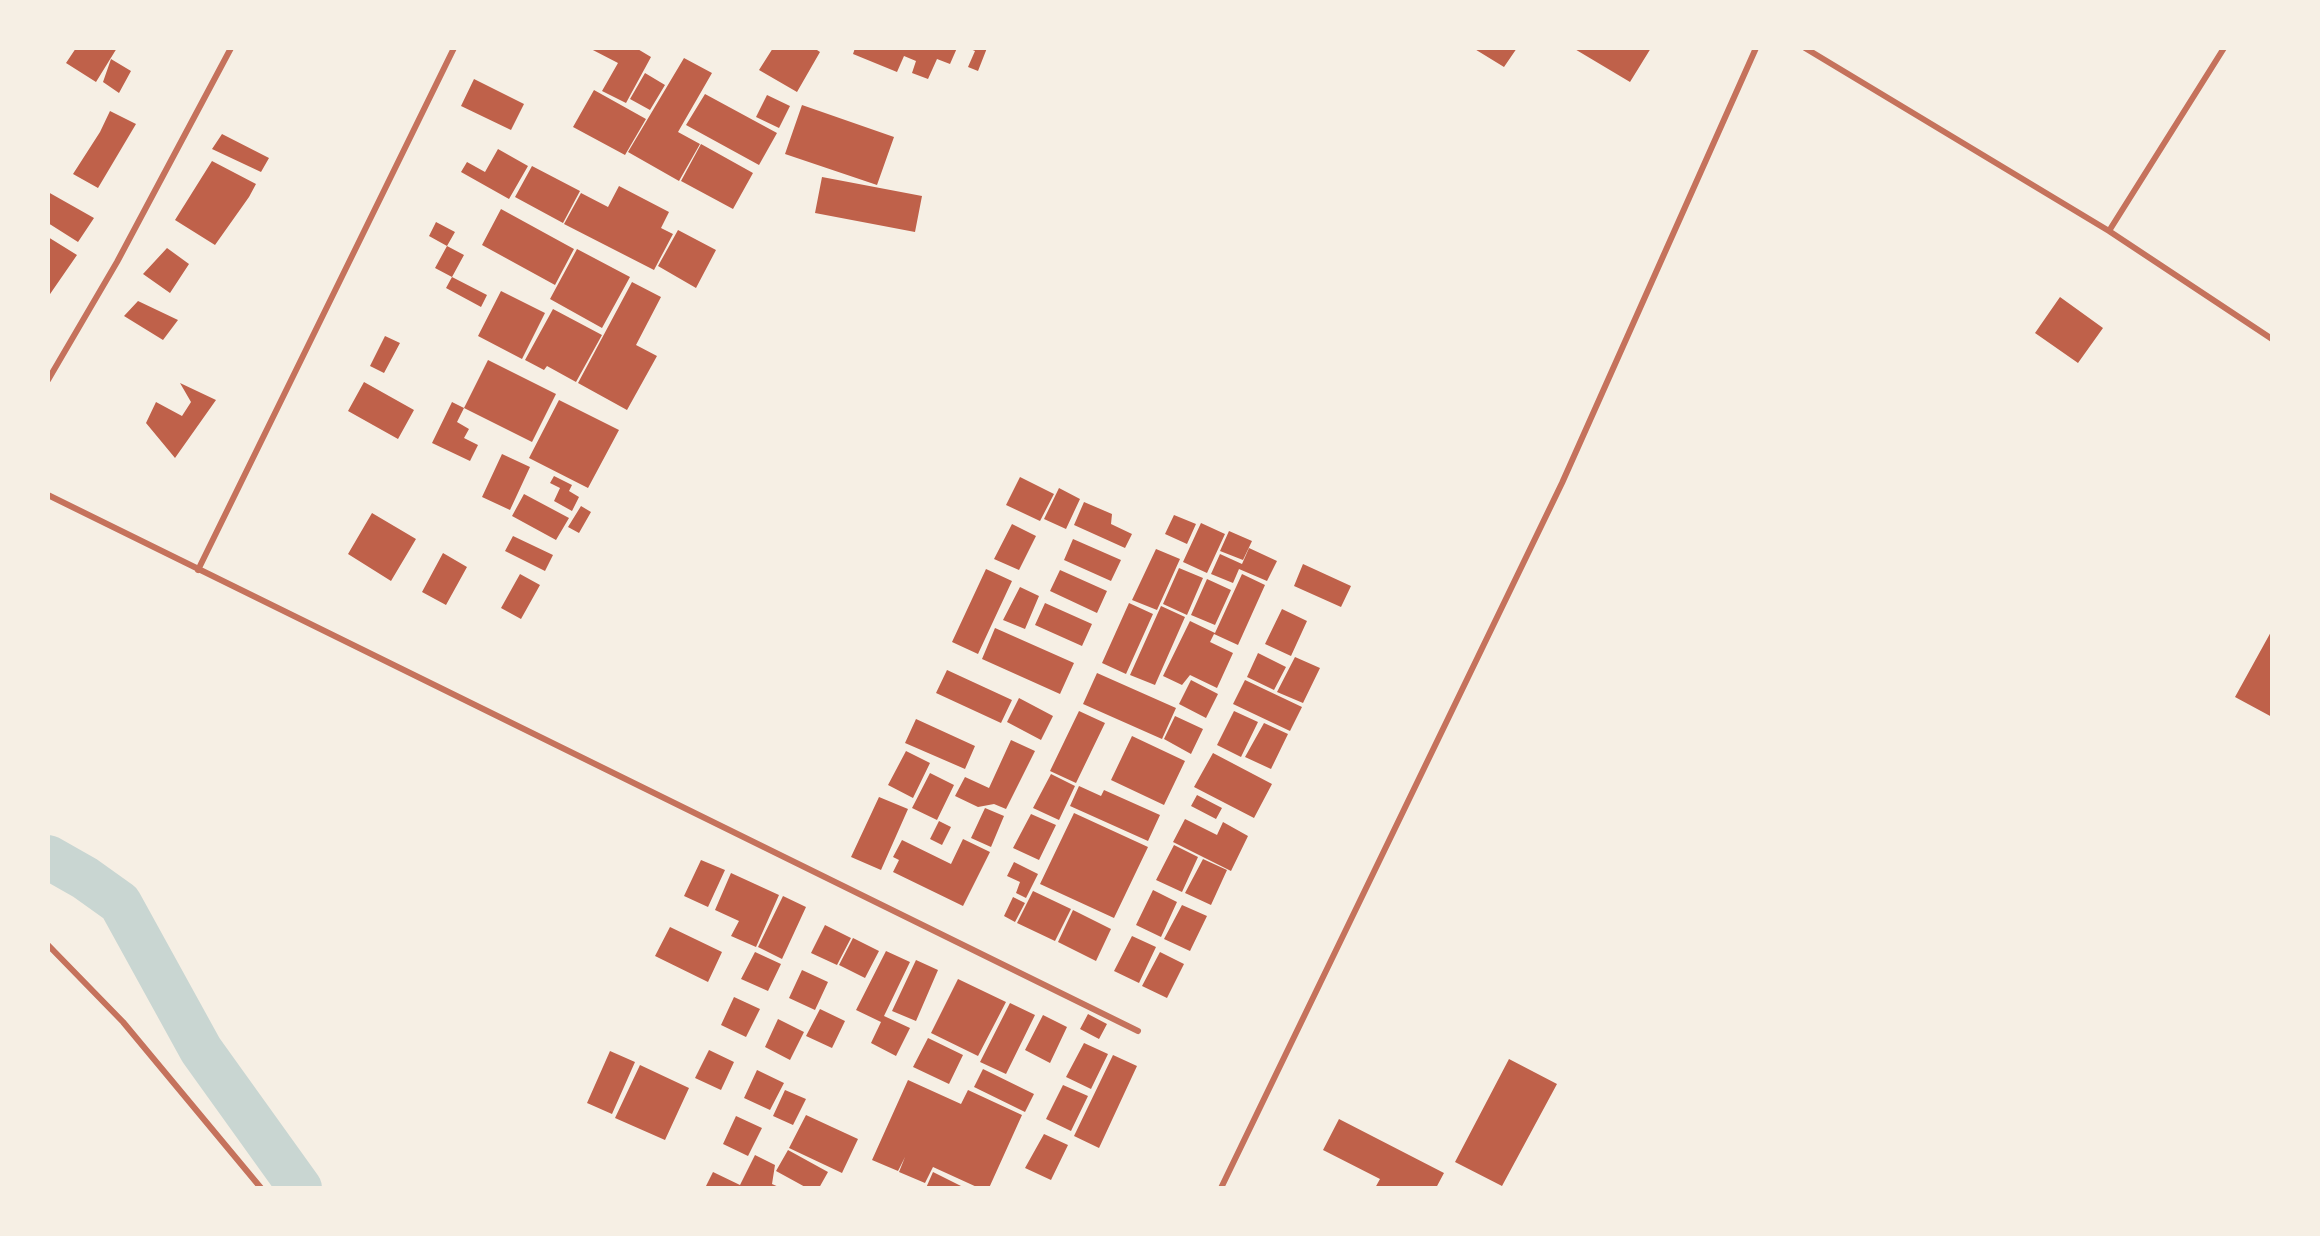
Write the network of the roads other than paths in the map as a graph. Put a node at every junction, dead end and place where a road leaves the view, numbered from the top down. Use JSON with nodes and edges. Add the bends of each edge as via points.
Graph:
{"nodes":[{"id":1,"x":231,"y":48,"type":"edge"},
{"id":2,"x":454,"y":48,"type":"edge"},
{"id":3,"x":1756,"y":48,"type":"edge"},
{"id":4,"x":1805,"y":48,"type":"edge"},
{"id":5,"x":2224,"y":48,"type":"edge"},
{"id":6,"x":2109,"y":231,"type":"junction"},
{"id":7,"x":2272,"y":339,"type":"edge"},
{"id":8,"x":48,"y":380,"type":"edge"},
{"id":9,"x":48,"y":495,"type":"edge"},
{"id":10,"x":198,"y":570,"type":"junction"},
{"id":11,"x":48,"y":945,"type":"edge"},
{"id":12,"x":1138,"y":1031,"type":"dead end"},
{"id":13,"x":261,"y":1188,"type":"edge"},
{"id":14,"x":1221,"y":1188,"type":"edge"}],
"edges":[{"from":1,"to":8,"type":"street","via":[[117,262]]},
{"from":2,"to":10,"type":"street"},
{"from":3,"to":14,"type":"street","via":[[1562,483]]},
{"from":4,"to":6,"type":"street"},
{"from":5,"to":6,"type":"street"},
{"from":6,"to":7,"type":"street"},
{"from":9,"to":10,"type":"street"},
{"from":10,"to":12,"type":"street"},
{"from":11,"to":13,"type":"street","via":[[123,1022]]}]}
